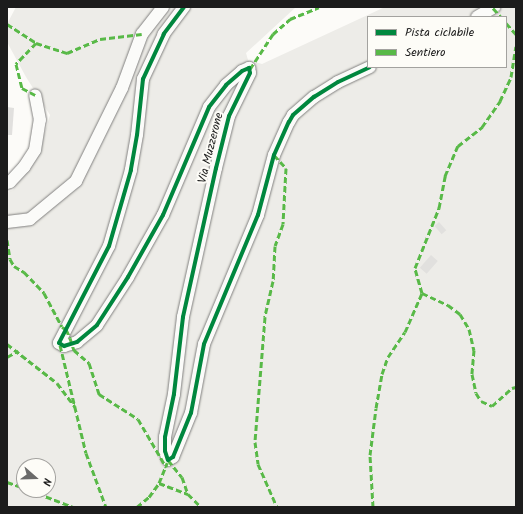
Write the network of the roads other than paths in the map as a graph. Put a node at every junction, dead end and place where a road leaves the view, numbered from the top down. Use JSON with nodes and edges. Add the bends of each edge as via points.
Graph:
{"nodes":[{"id":1,"x":163,"y":7,"type":"edge"},
{"id":2,"x":184,"y":7,"type":"edge"},
{"id":3,"x":494,"y":7,"type":"edge"},
{"id":4,"x":480,"y":16,"type":"edge"},
{"id":5,"x":368,"y":68,"type":"edge"},
{"id":6,"x":35,"y":96,"type":"dead end"},
{"id":7,"x":7,"y":182,"type":"edge"},
{"id":8,"x":7,"y":222,"type":"edge"}],
"edges":[{"from":1,"to":8,"type":"street","via":[[142,34],[122,88],[76,181],[30,219]]},
{"from":2,"to":5,"type":"street","name":"Via Muzzerone","via":[[164,34],[143,79],[131,170],[109,246],[59,343],[64,346],[77,342],[97,325],[163,215],[209,107],[226,85],[249,68],[250,73],[229,116],[183,317],[174,394],[165,438],[168,460],[173,457],[191,413],[204,344],[258,215],[274,155],[294,114],[338,82]]},
{"from":3,"to":4,"type":"street"},
{"from":6,"to":7,"type":"street","via":[[40,120],[35,150],[24,167]]}]}
